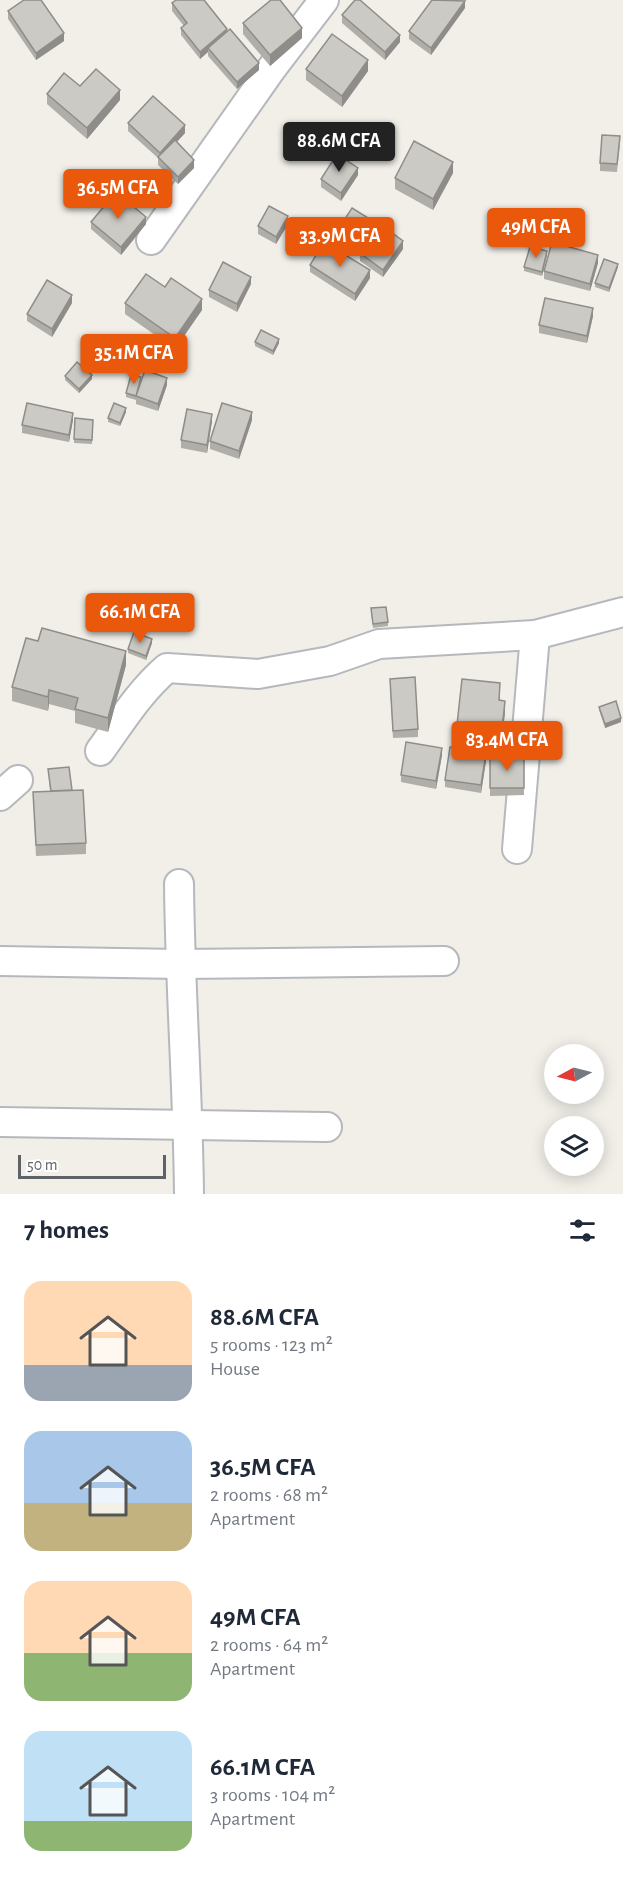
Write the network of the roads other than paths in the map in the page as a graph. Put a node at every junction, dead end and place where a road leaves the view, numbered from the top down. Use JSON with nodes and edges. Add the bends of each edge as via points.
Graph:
{"nodes":[{"id":1,"x":324,"y":0,"type":"edge"},
{"id":2,"x":151,"y":240,"type":"dead end"},
{"id":3,"x":623,"y":612,"type":"edge"},
{"id":4,"x":535,"y":635,"type":"junction"},
{"id":5,"x":100,"y":751,"type":"dead end"},
{"id":6,"x":517,"y":849,"type":"dead end"},
{"id":7,"x":179,"y":884,"type":"dead end"},
{"id":8,"x":0,"y":961,"type":"edge"},
{"id":9,"x":444,"y":961,"type":"dead end"},
{"id":10,"x":180,"y":964,"type":"junction"},
{"id":11,"x":0,"y":1122,"type":"edge"},
{"id":12,"x":188,"y":1125,"type":"junction"},
{"id":13,"x":327,"y":1127,"type":"dead end"},
{"id":14,"x":189,"y":1194,"type":"edge"}],
"edges":[{"from":1,"to":2,"type":"street"},
{"from":3,"to":4,"type":"street"},
{"from":4,"to":5,"type":"street","via":[[379,644],[330,660],[258,674],[167,668],[151,681]]},
{"from":4,"to":6,"type":"street"},
{"from":7,"to":10,"type":"street"},
{"from":8,"to":10,"type":"street"},
{"from":9,"to":10,"type":"street"},
{"from":10,"to":12,"type":"street"},
{"from":11,"to":12,"type":"street"},
{"from":12,"to":13,"type":"street"},
{"from":12,"to":14,"type":"street"}]}
